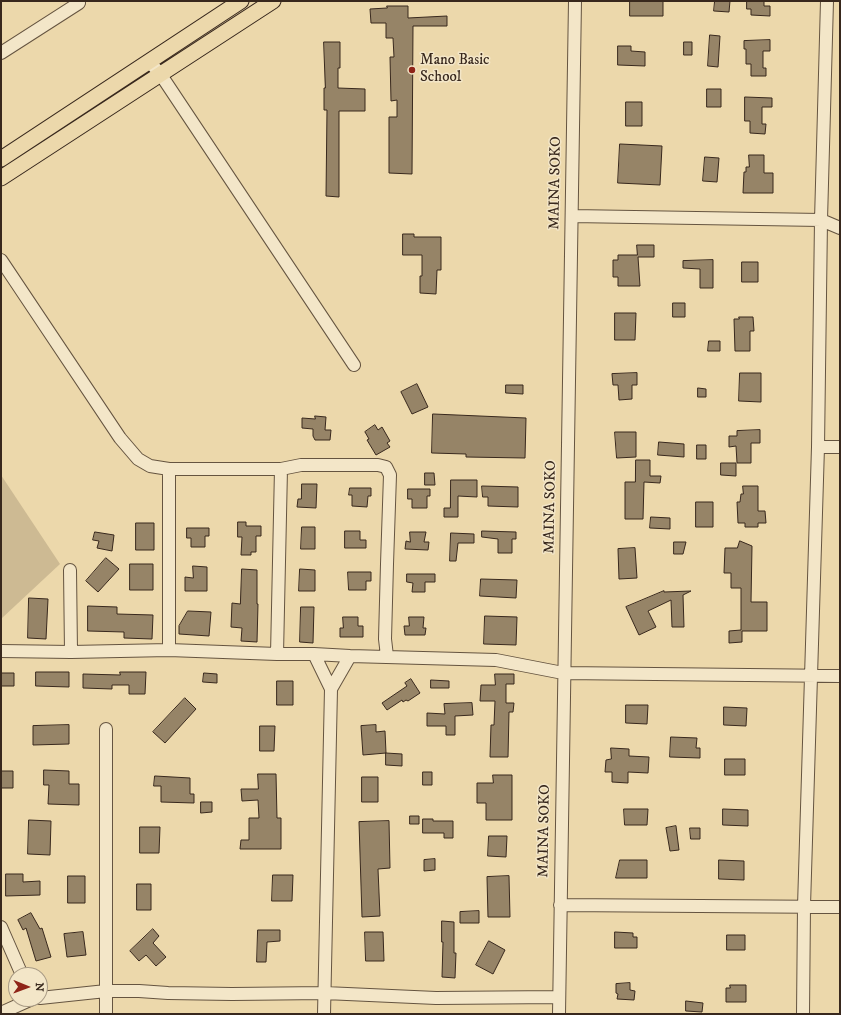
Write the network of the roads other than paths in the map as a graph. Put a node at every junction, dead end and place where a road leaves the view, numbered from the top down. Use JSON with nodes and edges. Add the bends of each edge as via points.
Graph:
{"nodes":[{"id":1,"x":78,"y":1,"type":"edge"},
{"id":2,"x":241,"y":1,"type":"edge"},
{"id":3,"x":273,"y":1,"type":"edge"},
{"id":4,"x":575,"y":1,"type":"edge"},
{"id":5,"x":827,"y":1,"type":"edge"},
{"id":6,"x":1,"y":53,"type":"edge"},
{"id":7,"x":149,"y":61,"type":"junction"},
{"id":8,"x":161,"y":75,"type":"junction"},
{"id":9,"x":1,"y":159,"type":"edge"},
{"id":10,"x":1,"y":178,"type":"edge"},
{"id":11,"x":572,"y":216,"type":"junction"},
{"id":12,"x":821,"y":220,"type":"junction"},
{"id":13,"x":840,"y":228,"type":"edge"},
{"id":14,"x":1,"y":260,"type":"edge"},
{"id":15,"x":354,"y":364,"type":"dead end"},
{"id":16,"x":818,"y":447,"type":"junction"},
{"id":17,"x":840,"y":447,"type":"edge"},
{"id":18,"x":169,"y":469,"type":"junction"},
{"id":19,"x":281,"y":469,"type":"junction"},
{"id":20,"x":70,"y":570,"type":"dead end"},
{"id":21,"x":1,"y":650,"type":"edge"},
{"id":22,"x":169,"y":650,"type":"junction"},
{"id":23,"x":71,"y":652,"type":"junction"},
{"id":24,"x":277,"y":654,"type":"junction"},
{"id":25,"x":314,"y":654,"type":"junction"},
{"id":26,"x":350,"y":656,"type":"junction"},
{"id":27,"x":387,"y":656,"type":"junction"},
{"id":28,"x":563,"y":673,"type":"junction"},
{"id":29,"x":812,"y":676,"type":"junction"},
{"id":30,"x":840,"y":676,"type":"edge"},
{"id":31,"x":331,"y":689,"type":"junction"},
{"id":32,"x":106,"y":729,"type":"dead end"},
{"id":33,"x":560,"y":905,"type":"junction"},
{"id":34,"x":804,"y":906,"type":"junction"},
{"id":35,"x":840,"y":907,"type":"edge"},
{"id":36,"x":1,"y":927,"type":"edge"},
{"id":37,"x":18,"y":967,"type":"edge"},
{"id":38,"x":106,"y":991,"type":"junction"},
{"id":39,"x":325,"y":993,"type":"junction"},
{"id":40,"x":48,"y":997,"type":"edge"},
{"id":41,"x":559,"y":997,"type":"junction"},
{"id":42,"x":14,"y":1007,"type":"edge"},
{"id":43,"x":1,"y":1013,"type":"edge"},
{"id":44,"x":106,"y":1014,"type":"edge"},
{"id":45,"x":324,"y":1014,"type":"edge"},
{"id":46,"x":559,"y":1014,"type":"edge"},
{"id":47,"x":803,"y":1014,"type":"edge"}],
"edges":[{"from":1,"to":6,"type":"street","via":[[79,3]]},
{"from":2,"to":7,"type":"main road"},
{"from":3,"to":8,"type":"main road"},
{"from":4,"to":11,"type":"street","name":"MAINA SOKO"},
{"from":5,"to":12,"type":"street"},
{"from":7,"to":8,"type":"street"},
{"from":7,"to":9,"type":"main road"},
{"from":8,"to":10,"type":"main road"},
{"from":8,"to":15,"type":"street"},
{"from":11,"to":12,"type":"street"},
{"from":11,"to":28,"type":"street","name":"MAINA SOKO"},
{"from":12,"to":13,"type":"street"},
{"from":12,"to":16,"type":"street"},
{"from":14,"to":18,"type":"street","via":[[120,438],[138,459],[150,466]]},
{"from":16,"to":17,"type":"street"},
{"from":16,"to":29,"type":"street"},
{"from":18,"to":19,"type":"street"},
{"from":18,"to":22,"type":"street"},
{"from":19,"to":24,"type":"street"},
{"from":19,"to":27,"type":"street","via":[[301,465],[378,465],[386,468],[390,475],[386,564]]},
{"from":20,"to":23,"type":"street"},
{"from":21,"to":23,"type":"street"},
{"from":22,"to":23,"type":"street"},
{"from":22,"to":24,"type":"street"},
{"from":24,"to":25,"type":"street"},
{"from":25,"to":26,"type":"street"},
{"from":25,"to":31,"type":"street"},
{"from":26,"to":27,"type":"street"},
{"from":26,"to":31,"type":"street"},
{"from":27,"to":28,"type":"street","via":[[496,660]]},
{"from":28,"to":29,"type":"street"},
{"from":28,"to":33,"type":"street","name":"MAINA SOKO"},
{"from":29,"to":30,"type":"street"},
{"from":29,"to":34,"type":"street"},
{"from":31,"to":39,"type":"street"},
{"from":32,"to":38,"type":"street"},
{"from":33,"to":34,"type":"street"},
{"from":33,"to":41,"type":"street","name":"MAINA SOKO"},
{"from":34,"to":35,"type":"street"},
{"from":34,"to":47,"type":"street"},
{"from":36,"to":37,"type":"street"},
{"from":38,"to":39,"type":"street"},
{"from":38,"to":40,"type":"street"},
{"from":38,"to":44,"type":"street"},
{"from":39,"to":41,"type":"street","via":[[436,998]]},
{"from":39,"to":45,"type":"street"},
{"from":41,"to":46,"type":"street","name":"MAINA SOKO"},
{"from":42,"to":43,"type":"street"}]}
